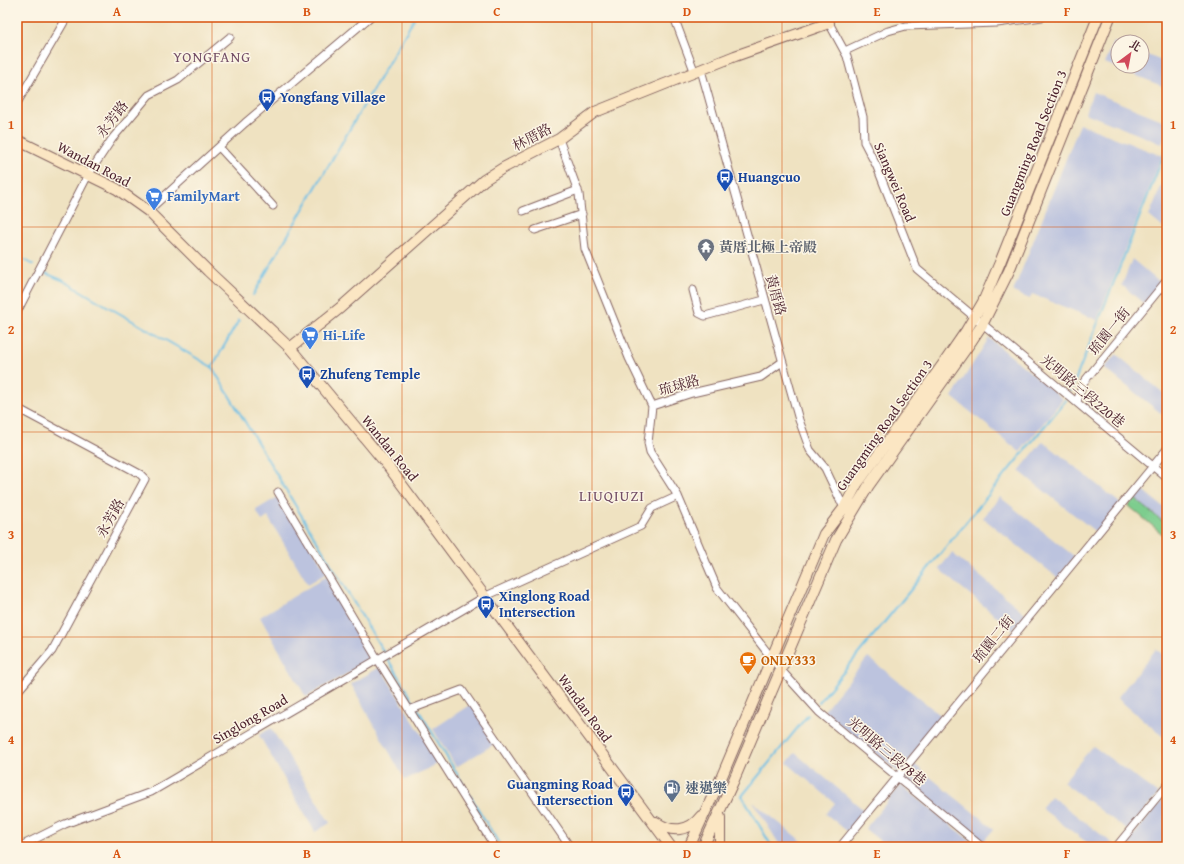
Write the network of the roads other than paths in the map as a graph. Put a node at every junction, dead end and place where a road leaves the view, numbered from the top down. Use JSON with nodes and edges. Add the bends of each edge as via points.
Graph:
{"nodes":[{"id":1,"x":67,"y":17,"type":"edge"},
{"id":2,"x":370,"y":17,"type":"edge"},
{"id":3,"x":674,"y":17,"type":"edge"},
{"id":4,"x":1042,"y":17,"type":"edge"},
{"id":5,"x":1098,"y":17,"type":"edge"},
{"id":6,"x":1110,"y":17,"type":"edge"},
{"id":7,"x":828,"y":20,"type":"edge"},
{"id":8,"x":230,"y":36,"type":"dead end"},
{"id":9,"x":844,"y":51,"type":"junction"},
{"id":10,"x":698,"y":72,"type":"junction"},
{"id":11,"x":17,"y":103,"type":"edge"},
{"id":12,"x":559,"y":139,"type":"junction"},
{"id":13,"x":17,"y":140,"type":"edge"},
{"id":14,"x":219,"y":147,"type":"junction"},
{"id":15,"x":88,"y":175,"type":"junction"},
{"id":16,"x":578,"y":190,"type":"junction"},
{"id":17,"x":273,"y":206,"type":"dead end"},
{"id":18,"x":148,"y":211,"type":"junction"},
{"id":19,"x":523,"y":211,"type":"dead end"},
{"id":20,"x":582,"y":214,"type":"junction"},
{"id":21,"x":535,"y":230,"type":"dead end"},
{"id":22,"x":1167,"y":280,"type":"edge"},
{"id":23,"x":692,"y":290,"type":"dead end"},
{"id":24,"x":764,"y":300,"type":"junction"},
{"id":25,"x":17,"y":312,"type":"edge"},
{"id":26,"x":974,"y":318,"type":"junction"},
{"id":27,"x":982,"y":325,"type":"junction"},
{"id":28,"x":290,"y":348,"type":"junction"},
{"id":29,"x":782,"y":362,"type":"junction"},
{"id":30,"x":1078,"y":402,"type":"junction"},
{"id":31,"x":652,"y":406,"type":"junction"},
{"id":32,"x":17,"y":408,"type":"edge"},
{"id":33,"x":1167,"y":448,"type":"edge"},
{"id":34,"x":1152,"y":466,"type":"junction"},
{"id":35,"x":1167,"y":478,"type":"edge"},
{"id":36,"x":278,"y":492,"type":"dead end"},
{"id":37,"x":678,"y":496,"type":"junction"},
{"id":38,"x":848,"y":511,"type":"junction"},
{"id":39,"x":486,"y":596,"type":"junction"},
{"id":40,"x":383,"y":657,"type":"junction"},
{"id":41,"x":772,"y":658,"type":"junction"},
{"id":42,"x":781,"y":670,"type":"junction"},
{"id":43,"x":17,"y":692,"type":"edge"},
{"id":44,"x":414,"y":708,"type":"junction"},
{"id":45,"x":897,"y":776,"type":"junction"},
{"id":46,"x":1167,"y":785,"type":"edge"},
{"id":47,"x":708,"y":806,"type":"junction"},
{"id":48,"x":720,"y":810,"type":"junction"},
{"id":49,"x":650,"y":818,"type":"junction"},
{"id":50,"x":19,"y":847,"type":"edge"},
{"id":51,"x":495,"y":847,"type":"edge"},
{"id":52,"x":570,"y":847,"type":"edge"},
{"id":53,"x":672,"y":847,"type":"edge"},
{"id":54,"x":689,"y":847,"type":"edge"},
{"id":55,"x":703,"y":847,"type":"edge"},
{"id":56,"x":720,"y":847,"type":"edge"},
{"id":57,"x":840,"y":847,"type":"edge"},
{"id":58,"x":982,"y":847,"type":"edge"},
{"id":59,"x":1116,"y":847,"type":"edge"}],
"edges":[{"from":1,"to":11,"type":"street"},
{"from":2,"to":14,"type":"street"},
{"from":3,"to":10,"type":"street","name":"黃厝路"},
{"from":4,"to":9,"type":"street","via":[[997,23],[906,26],[888,31]]},
{"from":5,"to":26,"type":"street","name":"Guangming Road Section 3","via":[[1001,260]]},
{"from":6,"to":27,"type":"street","name":"Guangming Road Section 3","via":[[1009,270]]},
{"from":7,"to":9,"type":"street","name":"Siangwei Road"},
{"from":7,"to":10,"type":"street","name":"林厝路"},
{"from":8,"to":15,"type":"street","name":"永芳路","via":[[178,80],[149,95],[112,139]]},
{"from":9,"to":26,"type":"street","name":"Siangwei Road","via":[[863,117],[864,142],[877,167],[917,269]]},
{"from":10,"to":12,"type":"street","name":"林厝路","via":[[595,112]]},
{"from":10,"to":24,"type":"street","name":"黃厝路"},
{"from":12,"to":16,"type":"street"},
{"from":12,"to":28,"type":"street","name":"林厝路","via":[[484,180],[340,308]]},
{"from":13,"to":15,"type":"street","name":"Wandan Road"},
{"from":14,"to":17,"type":"street"},
{"from":14,"to":18,"type":"street"},
{"from":15,"to":18,"type":"street","name":"Wandan Road","via":[[117,189]]},
{"from":15,"to":25,"type":"street","name":"永芳路"},
{"from":16,"to":19,"type":"street"},
{"from":16,"to":20,"type":"street"},
{"from":18,"to":28,"type":"street","name":"Wandan Road"},
{"from":20,"to":21,"type":"street"},
{"from":20,"to":31,"type":"street","via":[[585,249]]},
{"from":22,"to":30,"type":"street","name":"琉園一街","via":[[1083,383]]},
{"from":23,"to":24,"type":"street","via":[[699,312],[705,316]]},
{"from":24,"to":29,"type":"street","name":"黃厝路"},
{"from":26,"to":27,"type":"street","name":"Siangwei Road"},
{"from":26,"to":38,"type":"street","name":"Guangming Road Section 3","via":[[858,484]]},
{"from":27,"to":30,"type":"street","name":"光明路三段220巷"},
{"from":27,"to":38,"type":"street","name":"Guangming Road Section 3","via":[[924,410]]},
{"from":28,"to":39,"type":"street","name":"Wandan Road","via":[[388,466]]},
{"from":29,"to":31,"type":"street","name":"琉球路","via":[[761,376]]},
{"from":29,"to":38,"type":"street","name":"黃厝路","via":[[810,450],[825,468]]},
{"from":30,"to":34,"type":"street","name":"光明路三段220巷"},
{"from":31,"to":37,"type":"street","name":"琉球路","via":[[648,443],[650,452]]},
{"from":32,"to":43,"type":"street","name":"永芳路","via":[[145,479],[52,651]]},
{"from":33,"to":34,"type":"street","name":"琉園二街"},
{"from":34,"to":35,"type":"street","name":"光明路三段220巷"},
{"from":34,"to":45,"type":"street","name":"琉園二街"},
{"from":36,"to":40,"type":"street"},
{"from":37,"to":39,"type":"street","via":[[652,508],[641,526]]},
{"from":37,"to":41,"type":"street","name":"琉球路","via":[[713,580]]},
{"from":38,"to":41,"type":"street","name":"Guangming Road Section 3","via":[[824,534]]},
{"from":38,"to":42,"type":"street","name":"Guangming Road Section 3"},
{"from":39,"to":40,"type":"street","name":"Singlong Road"},
{"from":39,"to":49,"type":"street","name":"Wandan Road"},
{"from":40,"to":44,"type":"street"},
{"from":40,"to":50,"type":"street","name":"Singlong Road","via":[[151,792],[65,824]]},
{"from":41,"to":42,"type":"street","name":"琉球路"},
{"from":41,"to":47,"type":"street","name":"Guangming Road Section 3"},
{"from":42,"to":45,"type":"street","name":"光明路三段78巷","via":[[819,712]]},
{"from":42,"to":48,"type":"street","name":"Guangming Road Section 3"},
{"from":44,"to":51,"type":"street"},
{"from":44,"to":52,"type":"street","via":[[462,690]]},
{"from":45,"to":57,"type":"street","name":"琉園二街"},
{"from":45,"to":58,"type":"street","name":"光明路三段78巷"},
{"from":46,"to":59,"type":"street"},
{"from":47,"to":49,"type":"street","via":[[688,828],[675,831]]},
{"from":47,"to":54,"type":"street","name":"Guangming Road Section 3"},
{"from":48,"to":55,"type":"street","name":"Guangming Road Section 3"},
{"from":48,"to":56,"type":"street"},
{"from":49,"to":53,"type":"street","name":"Wandan Road"}]}
